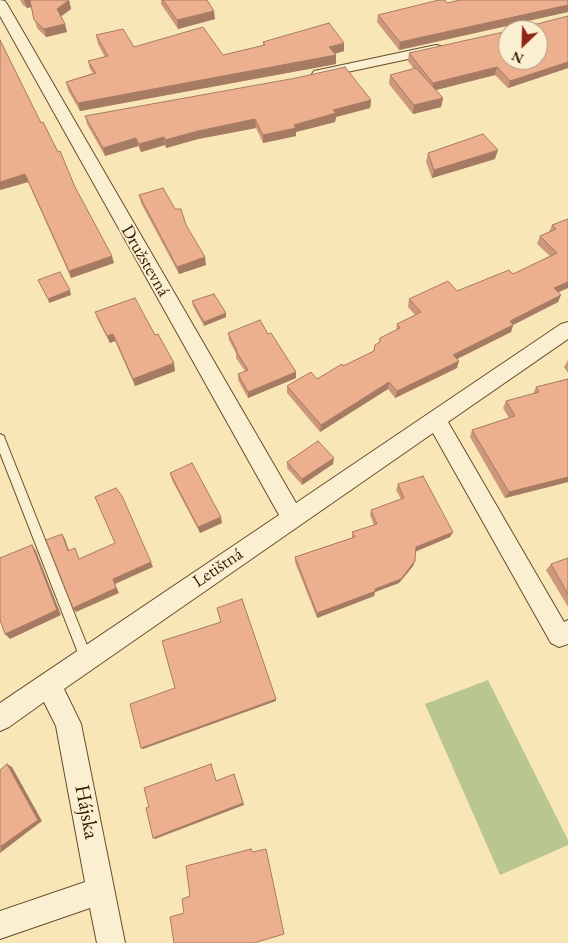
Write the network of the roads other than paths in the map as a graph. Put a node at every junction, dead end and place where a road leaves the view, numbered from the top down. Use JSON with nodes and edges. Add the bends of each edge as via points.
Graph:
{"nodes":[{"id":1,"x":0,"y":4,"type":"edge"},
{"id":2,"x":453,"y":46,"type":"edge"},
{"id":3,"x":305,"y":77,"type":"edge"},
{"id":4,"x":84,"y":118,"type":"edge"},
{"id":5,"x":65,"y":121,"type":"junction"},
{"id":6,"x":568,"y":329,"type":"edge"},
{"id":7,"x":436,"y":418,"type":"junction"},
{"id":8,"x":0,"y":439,"type":"edge"},
{"id":9,"x":292,"y":518,"type":"junction"},
{"id":10,"x":564,"y":633,"type":"edge"},
{"id":11,"x":86,"y":658,"type":"junction"},
{"id":12,"x":49,"y":685,"type":"junction"},
{"id":13,"x":0,"y":718,"type":"edge"},
{"id":14,"x":102,"y":890,"type":"junction"},
{"id":15,"x":0,"y":925,"type":"edge"},
{"id":16,"x":111,"y":943,"type":"edge"}],
"edges":[{"from":1,"to":5,"type":"street","name":"Družstevná"},
{"from":2,"to":3,"type":"street"},
{"from":4,"to":5,"type":"street"},
{"from":5,"to":9,"type":"street","name":"Družstevná"},
{"from":6,"to":7,"type":"street","name":"Letištná"},
{"from":7,"to":9,"type":"street","name":"Letištná"},
{"from":7,"to":10,"type":"street"},
{"from":8,"to":11,"type":"lane"},
{"from":9,"to":11,"type":"street","name":"Letištná"},
{"from":11,"to":12,"type":"street","name":"Letištná"},
{"from":12,"to":13,"type":"street","name":"Letištná"},
{"from":12,"to":14,"type":"street","name":"Hájska","via":[[68,724]]},
{"from":14,"to":15,"type":"street"},
{"from":14,"to":16,"type":"street","name":"Hájska"}]}
